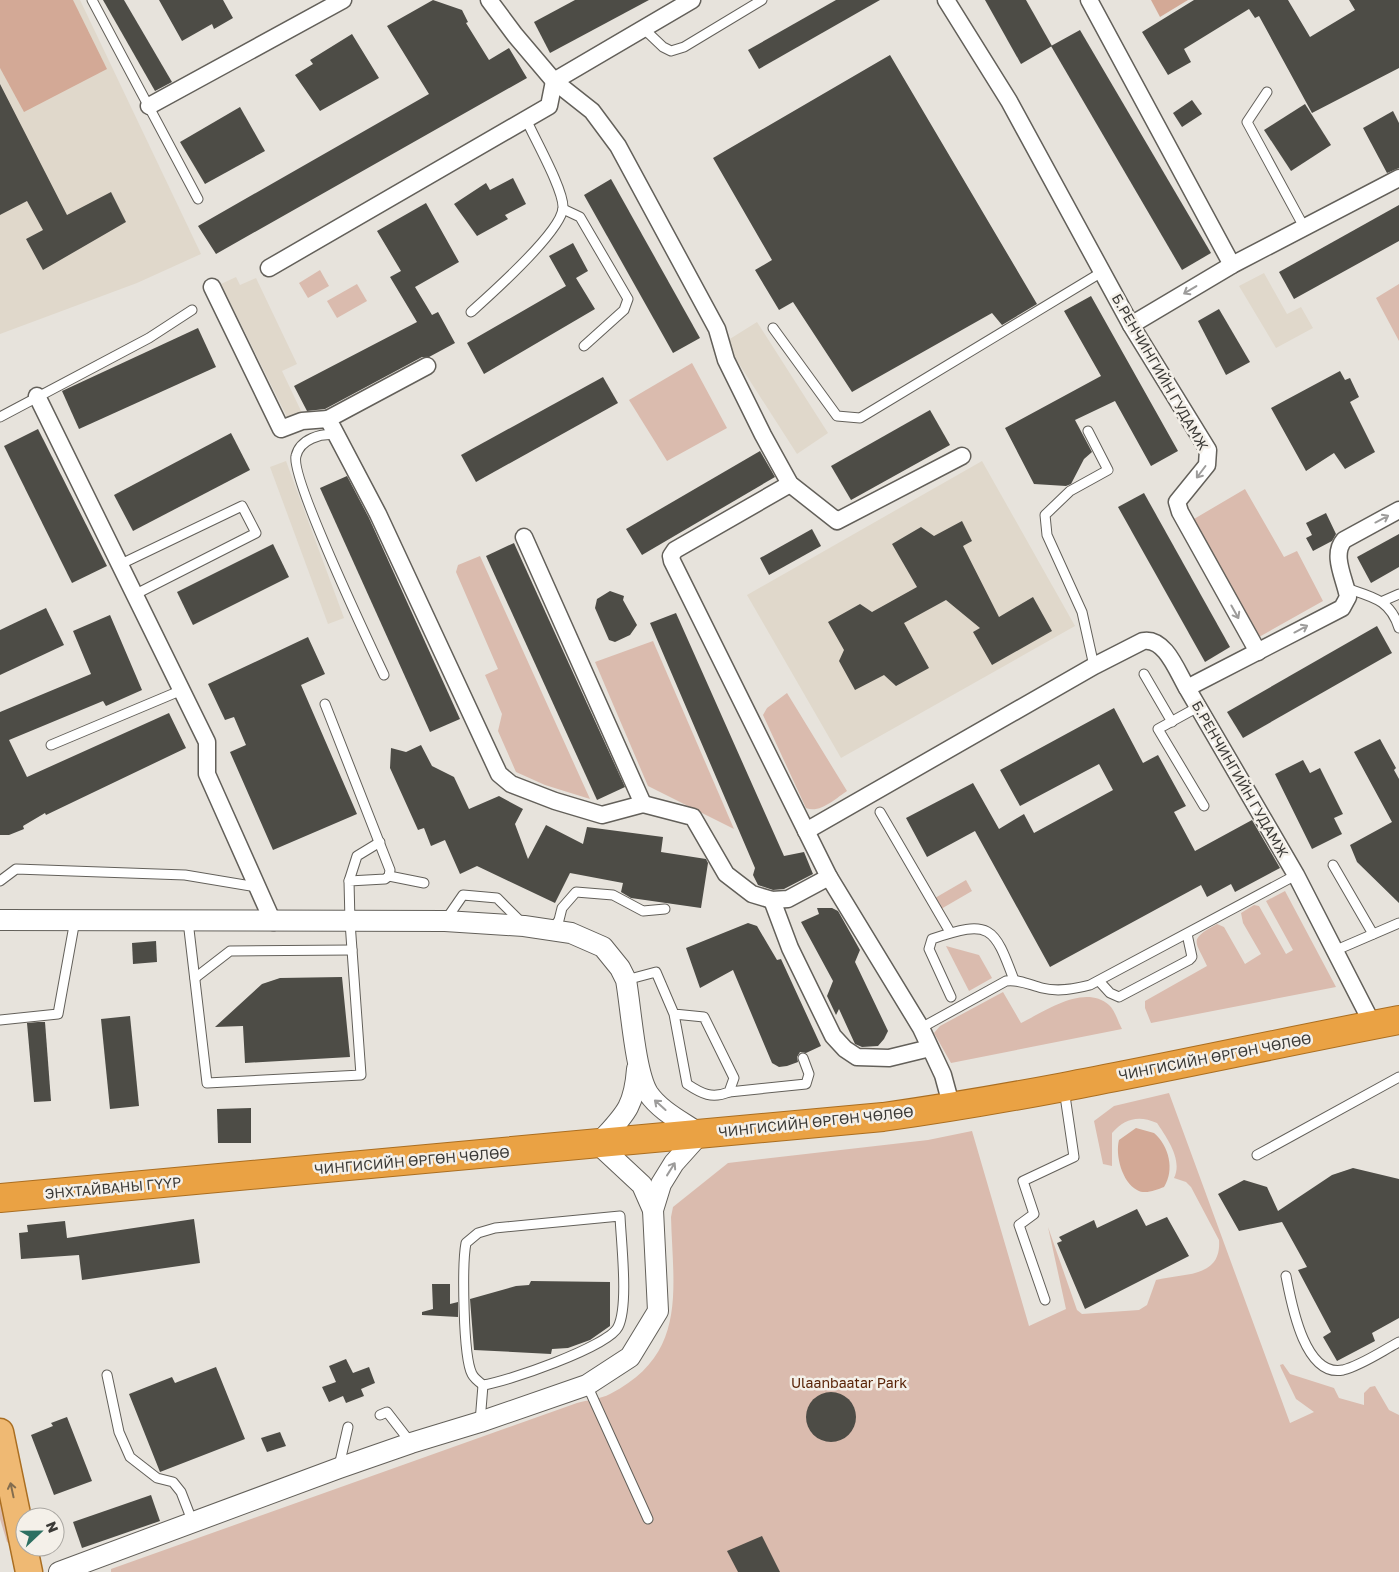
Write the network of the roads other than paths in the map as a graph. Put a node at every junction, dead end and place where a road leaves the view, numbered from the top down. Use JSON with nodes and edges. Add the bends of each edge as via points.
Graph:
{"nodes":[{"id":1,"x":92,"y":0,"type":"edge"},
{"id":2,"x":342,"y":0,"type":"edge"},
{"id":3,"x":489,"y":0,"type":"edge"},
{"id":4,"x":692,"y":0,"type":"edge"},
{"id":5,"x":762,"y":0,"type":"edge"},
{"id":6,"x":946,"y":0,"type":"edge"},
{"id":7,"x":1089,"y":0,"type":"edge"},
{"id":8,"x":643,"y":28,"type":"junction"},
{"id":9,"x":554,"y":80,"type":"junction"},
{"id":10,"x":1267,"y":92,"type":"dead end"},
{"id":11,"x":149,"y":106,"type":"junction"},
{"id":12,"x":526,"y":119,"type":"junction"},
{"id":13,"x":1399,"y":178,"type":"edge"},
{"id":14,"x":198,"y":199,"type":"dead end"},
{"id":15,"x":563,"y":209,"type":"junction"},
{"id":16,"x":1304,"y":227,"type":"junction"},
{"id":17,"x":1232,"y":264,"type":"junction"},
{"id":18,"x":269,"y":268,"type":"dead end"},
{"id":19,"x":1102,"y":272,"type":"junction"},
{"id":20,"x":212,"y":287,"type":"dead end"},
{"id":21,"x":192,"y":310,"type":"dead end"},
{"id":22,"x":472,"y":312,"type":"dead end"},
{"id":23,"x":1131,"y":325,"type":"junction"},
{"id":24,"x":773,"y":328,"type":"dead end"},
{"id":25,"x":584,"y":346,"type":"dead end"},
{"id":26,"x":426,"y":366,"type":"dead end"},
{"id":27,"x":38,"y":396,"type":"junction"},
{"id":28,"x":0,"y":417,"type":"edge"},
{"id":29,"x":328,"y":419,"type":"junction"},
{"id":30,"x":1088,"y":432,"type":"dead end"},
{"id":31,"x":336,"y":435,"type":"junction"},
{"id":32,"x":962,"y":456,"type":"dead end"},
{"id":33,"x":790,"y":484,"type":"junction"},
{"id":34,"x":1399,"y":510,"type":"edge"},
{"id":35,"x":524,"y":537,"type":"dead end"},
{"id":36,"x":121,"y":564,"type":"junction"},
{"id":37,"x":1346,"y":588,"type":"junction"},
{"id":38,"x":136,"y":594,"type":"junction"},
{"id":39,"x":1398,"y":596,"type":"edge"},
{"id":40,"x":1383,"y":601,"type":"junction"},
{"id":41,"x":1399,"y":628,"type":"edge"},
{"id":42,"x":1258,"y":652,"type":"junction"},
{"id":43,"x":1094,"y":666,"type":"junction"},
{"id":44,"x":1144,"y":674,"type":"dead end"},
{"id":45,"x":384,"y":675,"type":"dead end"},
{"id":46,"x":1187,"y":688,"type":"junction"},
{"id":47,"x":182,"y":690,"type":"junction"},
{"id":48,"x":325,"y":704,"type":"dead end"},
{"id":49,"x":1198,"y":707,"type":"junction"},
{"id":50,"x":1172,"y":722,"type":"junction"},
{"id":51,"x":51,"y":745,"type":"dead end"},
{"id":52,"x":643,"y":804,"type":"junction"},
{"id":53,"x":1204,"y":806,"type":"dead end"},
{"id":54,"x":880,"y":812,"type":"dead end"},
{"id":55,"x":806,"y":831,"type":"junction"},
{"id":56,"x":380,"y":842,"type":"junction"},
{"id":57,"x":1333,"y":865,"type":"dead end"},
{"id":58,"x":389,"y":876,"type":"junction"},
{"id":59,"x":1296,"y":876,"type":"junction"},
{"id":60,"x":829,"y":877,"type":"junction"},
{"id":61,"x":0,"y":880,"type":"edge"},
{"id":62,"x":349,"y":881,"type":"junction"},
{"id":63,"x":424,"y":883,"type":"dead end"},
{"id":64,"x":258,"y":887,"type":"junction"},
{"id":65,"x":772,"y":900,"type":"junction"},
{"id":66,"x":665,"y":909,"type":"dead end"},
{"id":67,"x":0,"y":920,"type":"edge"},
{"id":68,"x":74,"y":920,"type":"junction"},
{"id":69,"x":188,"y":921,"type":"junction"},
{"id":70,"x":273,"y":922,"type":"junction"},
{"id":71,"x":350,"y":922,"type":"junction"},
{"id":72,"x":445,"y":922,"type":"junction"},
{"id":73,"x":1399,"y":923,"type":"edge"},
{"id":74,"x":524,"y":926,"type":"junction"},
{"id":75,"x":552,"y":930,"type":"junction"},
{"id":76,"x":950,"y":932,"type":"junction"},
{"id":77,"x":1187,"y":934,"type":"junction"},
{"id":78,"x":1373,"y":934,"type":"junction"},
{"id":79,"x":352,"y":950,"type":"junction"},
{"id":80,"x":1334,"y":951,"type":"junction"},
{"id":81,"x":195,"y":978,"type":"junction"},
{"id":82,"x":626,"y":980,"type":"junction"},
{"id":83,"x":1014,"y":980,"type":"junction"},
{"id":84,"x":1098,"y":981,"type":"junction"},
{"id":85,"x":951,"y":997,"type":"dead end"},
{"id":86,"x":674,"y":1014,"type":"junction"},
{"id":87,"x":0,"y":1020,"type":"edge"},
{"id":88,"x":1386,"y":1022,"type":"edge"},
{"id":89,"x":921,"y":1028,"type":"junction"},
{"id":90,"x":930,"y":1048,"type":"junction"},
{"id":91,"x":802,"y":1058,"type":"dead end"},
{"id":92,"x":638,"y":1062,"type":"junction"},
{"id":93,"x":1399,"y":1077,"type":"edge"},
{"id":94,"x":1064,"y":1087,"type":"junction"},
{"id":95,"x":729,"y":1092,"type":"junction"},
{"id":96,"x":952,"y":1108,"type":"junction"},
{"id":97,"x":700,"y":1134,"type":"junction"},
{"id":98,"x":598,"y":1144,"type":"junction"},
{"id":99,"x":1258,"y":1155,"type":"dead end"},
{"id":100,"x":226,"y":1178,"type":"joint"},
{"id":101,"x":0,"y":1198,"type":"edge"},
{"id":102,"x":654,"y":1210,"type":"junction"},
{"id":103,"x":1286,"y":1276,"type":"dead end"},
{"id":104,"x":1045,"y":1300,"type":"dead end"},
{"id":105,"x":1399,"y":1342,"type":"edge"},
{"id":106,"x":107,"y":1374,"type":"dead end"},
{"id":107,"x":483,"y":1385,"type":"junction"},
{"id":108,"x":587,"y":1385,"type":"junction"},
{"id":109,"x":380,"y":1414,"type":"dead end"},
{"id":110,"x":480,"y":1422,"type":"junction"},
{"id":111,"x":348,"y":1427,"type":"dead end"},
{"id":112,"x":0,"y":1432,"type":"edge"},
{"id":113,"x":411,"y":1443,"type":"junction"},
{"id":114,"x":339,"y":1468,"type":"junction"},
{"id":115,"x":648,"y":1519,"type":"dead end"},
{"id":116,"x":193,"y":1523,"type":"junction"},
{"id":117,"x":29,"y":1572,"type":"edge"},
{"id":118,"x":59,"y":1572,"type":"edge"}],
"edges":[{"from":1,"to":11,"type":"lane"},
{"from":2,"to":11,"type":"street"},
{"from":3,"to":9,"type":"street"},
{"from":4,"to":8,"type":"street"},
{"from":5,"to":8,"type":"lane","via":[[684,47],[671,51]]},
{"from":6,"to":19,"type":"street","name":"Б.РЕНЧИНГИЙН ГУДАМЖ","via":[[1009,101]]},
{"from":7,"to":17,"type":"street"},
{"from":8,"to":9,"type":"street"},
{"from":9,"to":12,"type":"street","via":[[549,106]]},
{"from":9,"to":33,"type":"street","via":[[592,111],[618,146],[718,328],[726,360]]},
{"from":10,"to":16,"type":"lane","via":[[1247,122]]},
{"from":11,"to":14,"type":"lane"},
{"from":12,"to":15,"type":"lane","via":[[560,193]]},
{"from":12,"to":18,"type":"street"},
{"from":13,"to":16,"type":"street"},
{"from":15,"to":22,"type":"lane","via":[[558,222],[516,271]]},
{"from":15,"to":25,"type":"lane","via":[[580,217],[628,299],[624,310]]},
{"from":16,"to":17,"type":"street"},
{"from":17,"to":23,"type":"street","one_way":true},
{"from":19,"to":23,"type":"street","name":"Б.РЕНЧИНГИЙН ГУДАМЖ"},
{"from":19,"to":24,"type":"lane","via":[[860,418],[837,416]]},
{"from":20,"to":29,"type":"street","via":[[281,429],[302,421]]},
{"from":21,"to":27,"type":"lane","via":[[149,338]]},
{"from":23,"to":42,"type":"street","name":"Б.РЕНЧИНГИЙН ГУДАМЖ","one_way":true,"via":[[1208,450],[1207,465],[1177,502]]},
{"from":26,"to":29,"type":"street"},
{"from":27,"to":28,"type":"lane"},
{"from":27,"to":36,"type":"street"},
{"from":29,"to":31,"type":"street"},
{"from":30,"to":43,"type":"lane","via":[[1108,470],[1070,491],[1045,515],[1048,535],[1082,612]]},
{"from":31,"to":45,"type":"lane","via":[[322,436],[303,444],[296,455],[298,474]]},
{"from":31,"to":52,"type":"street","via":[[378,514],[499,774],[511,784],[602,814]]},
{"from":32,"to":33,"type":"street","via":[[837,521]]},
{"from":33,"to":55,"type":"street","via":[[675,550],[671,558]]},
{"from":37,"to":34,"type":"street","one_way":true,"via":[[1339,546],[1344,540]]},
{"from":35,"to":52,"type":"street"},
{"from":36,"to":38,"type":"street"},
{"from":36,"to":38,"type":"lane","via":[[242,506],[256,533]]},
{"from":37,"to":40,"type":"lane"},
{"from":42,"to":37,"type":"street","one_way":true,"via":[[1342,608],[1348,597]]},
{"from":38,"to":47,"type":"street"},
{"from":39,"to":40,"type":"lane"},
{"from":40,"to":41,"type":"lane"},
{"from":42,"to":46,"type":"street","name":"Б.РЕНЧИНГИЙН ГУДАМЖ"},
{"from":43,"to":46,"type":"street","via":[[1135,644],[1150,640],[1161,645]]},
{"from":43,"to":55,"type":"street"},
{"from":44,"to":50,"type":"lane"},
{"from":46,"to":49,"type":"street","name":"Б.РЕНЧИНГИЙН ГУДАМЖ"},
{"from":47,"to":51,"type":"lane"},
{"from":47,"to":64,"type":"street","via":[[207,742],[207,774]]},
{"from":48,"to":56,"type":"lane"},
{"from":49,"to":50,"type":"lane"},
{"from":49,"to":59,"type":"street","name":"Б.РЕНЧИНГИЙН ГУДАМЖ"},
{"from":50,"to":53,"type":"lane","via":[[1158,729]]},
{"from":52,"to":65,"type":"street","via":[[693,818],[726,874],[752,894]]},
{"from":54,"to":76,"type":"lane"},
{"from":55,"to":60,"type":"street"},
{"from":56,"to":58,"type":"lane","via":[[390,870]]},
{"from":56,"to":62,"type":"lane","via":[[357,856]]},
{"from":57,"to":78,"type":"lane"},
{"from":58,"to":62,"type":"lane"},
{"from":58,"to":63,"type":"lane"},
{"from":59,"to":77,"type":"lane"},
{"from":59,"to":80,"type":"street","name":"Б.РЕНЧИНГИЙН ГУДАМЖ"},
{"from":60,"to":65,"type":"street","via":[[788,899]]},
{"from":60,"to":89,"type":"street"},
{"from":61,"to":64,"type":"lane","via":[[16,869],[185,875]]},
{"from":62,"to":71,"type":"lane"},
{"from":64,"to":70,"type":"street"},
{"from":65,"to":90,"type":"street","via":[[790,948],[833,1036],[845,1049],[857,1057],[889,1058]]},
{"from":66,"to":75,"type":"lane","via":[[643,911],[613,896],[576,892],[562,908]]},
{"from":67,"to":68,"type":"street"},
{"from":68,"to":69,"type":"street"},
{"from":68,"to":87,"type":"lane","via":[[58,1014]]},
{"from":69,"to":70,"type":"street"},
{"from":69,"to":81,"type":"lane"},
{"from":70,"to":71,"type":"street"},
{"from":71,"to":72,"type":"street"},
{"from":71,"to":79,"type":"lane"},
{"from":72,"to":74,"type":"street"},
{"from":72,"to":74,"type":"lane","via":[[463,895],[497,898]]},
{"from":73,"to":78,"type":"lane"},
{"from":74,"to":75,"type":"street"},
{"from":75,"to":82,"type":"street","via":[[571,933],[603,947]]},
{"from":76,"to":83,"type":"lane","via":[[983,928],[994,934]]},
{"from":76,"to":85,"type":"lane","via":[[932,938],[928,949]]},
{"from":77,"to":84,"type":"lane"},
{"from":77,"to":84,"type":"lane","via":[[1192,957],[1132,992],[1119,997]]},
{"from":78,"to":80,"type":"lane"},
{"from":79,"to":81,"type":"lane","via":[[230,951]]},
{"from":79,"to":81,"type":"lane","via":[[360,1075],[207,1082]]},
{"from":80,"to":88,"type":"street","name":"Б.РЕНЧИНГИЙН ГУДАМЖ"},
{"from":82,"to":86,"type":"lane","via":[[656,972]]},
{"from":82,"to":92,"type":"street"},
{"from":83,"to":84,"type":"lane","via":[[1060,990],[1080,988]]},
{"from":83,"to":89,"type":"lane","via":[[1001,983]]},
{"from":86,"to":95,"type":"lane","via":[[704,1017],[734,1078]]},
{"from":86,"to":95,"type":"lane","via":[[687,1084],[703,1094],[718,1096]]},
{"from":88,"to":94,"type":"highway","name":"ЧИНГИСИЙН ӨРГӨН ЧӨЛӨӨ"},
{"from":89,"to":90,"type":"street"},
{"from":90,"to":96,"type":"street","via":[[943,1075]]},
{"from":91,"to":95,"type":"lane","via":[[809,1074],[806,1084]]},
{"from":97,"to":92,"type":"street","one_way":true,"via":[[661,1107],[648,1093]]},
{"from":92,"to":98,"type":"street","via":[[631,1105]]},
{"from":93,"to":99,"type":"lane"},
{"from":94,"to":96,"type":"highway","name":"ЧИНГИСИЙН ӨРГӨН ЧӨЛӨӨ"},
{"from":94,"to":104,"type":"lane","via":[[1074,1157],[1023,1181],[1034,1214],[1019,1225]]},
{"from":96,"to":97,"type":"highway","name":"ЧИНГИСИЙН ӨРГӨН ЧӨЛӨӨ"},
{"from":97,"to":98,"type":"highway","name":"ЧИНГИСИЙН ӨРГӨН ЧӨЛӨӨ"},
{"from":102,"to":97,"type":"street","one_way":true,"via":[[661,1184],[674,1163]]},
{"from":98,"to":100,"type":"highway","name":"ЧИНГИСИЙН ӨРГӨН ЧӨЛӨӨ"},
{"from":98,"to":102,"type":"street","via":[[642,1185]]},
{"from":100,"to":101,"type":"highway","name":"ЭНХТАЙВАНЫ ГҮҮР"},
{"from":102,"to":108,"type":"street","via":[[658,1311],[630,1357]]},
{"from":103,"to":105,"type":"lane","via":[[1296,1326],[1322,1366],[1341,1370]]},
{"from":106,"to":116,"type":"lane","via":[[119,1432],[130,1457],[157,1478],[173,1482],[181,1492]]},
{"from":107,"to":107,"type":"lane","via":[[472,1375],[467,1359],[463,1271],[466,1243],[478,1233],[494,1228],[620,1216],[623,1292],[618,1328],[605,1340],[572,1355],[499,1383]]},
{"from":107,"to":110,"type":"lane"},
{"from":108,"to":110,"type":"street"},
{"from":108,"to":115,"type":"lane"},
{"from":109,"to":113,"type":"lane","via":[[387,1412]]},
{"from":110,"to":113,"type":"street"},
{"from":111,"to":114,"type":"lane"},
{"from":117,"to":112,"type":"main road","one_way":true},
{"from":113,"to":114,"type":"street"},
{"from":114,"to":116,"type":"street"},
{"from":116,"to":118,"type":"street"}]}
